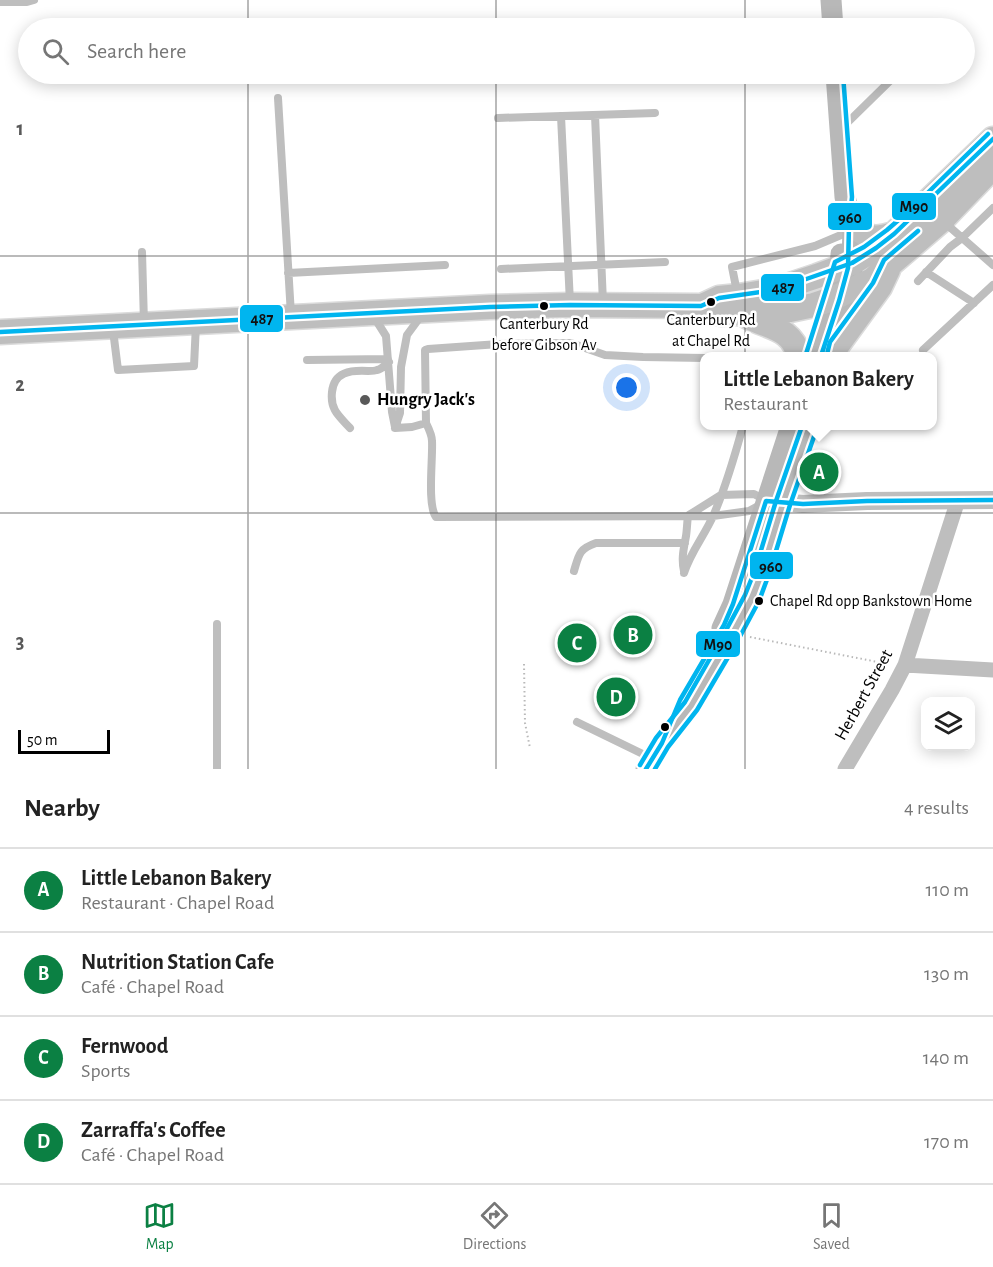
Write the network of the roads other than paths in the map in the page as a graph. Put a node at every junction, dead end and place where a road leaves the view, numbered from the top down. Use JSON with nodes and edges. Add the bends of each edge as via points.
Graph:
{"nodes":[{"id":1,"x":34,"y":0,"type":"edge"},
{"id":2,"x":831,"y":0,"type":"edge"},
{"id":3,"x":0,"y":2,"type":"edge"},
{"id":4,"x":832,"y":18,"type":"edge"},
{"id":5,"x":837,"y":84,"type":"edge"},
{"id":6,"x":887,"y":84,"type":"edge"},
{"id":7,"x":278,"y":98,"type":"dead end"},
{"id":8,"x":655,"y":113,"type":"dead end"},
{"id":9,"x":595,"y":115,"type":"junction"},
{"id":10,"x":561,"y":116,"type":"junction"},
{"id":11,"x":498,"y":118,"type":"dead end"},
{"id":12,"x":840,"y":129,"type":"junction"},
{"id":13,"x":993,"y":139,"type":"edge"},
{"id":14,"x":993,"y":167,"type":"edge"},
{"id":15,"x":993,"y":208,"type":"edge"},
{"id":16,"x":942,"y":220,"type":"junction"},
{"id":17,"x":847,"y":230,"type":"junction"},
{"id":18,"x":894,"y":234,"type":"junction"},
{"id":19,"x":962,"y":238,"type":"junction"},
{"id":20,"x":142,"y":252,"type":"dead end"},
{"id":21,"x":665,"y":262,"type":"dead end"},
{"id":22,"x":602,"y":264,"type":"junction"},
{"id":23,"x":993,"y":264,"type":"edge"},
{"id":24,"x":446,"y":265,"type":"dead end"},
{"id":25,"x":847,"y":265,"type":"junction"},
{"id":26,"x":890,"y":265,"type":"junction"},
{"id":27,"x":568,"y":266,"type":"junction"},
{"id":28,"x":501,"y":269,"type":"dead end"},
{"id":29,"x":926,"y":272,"type":"junction"},
{"id":30,"x":288,"y":273,"type":"junction"},
{"id":31,"x":918,"y":281,"type":"dead end"},
{"id":32,"x":993,"y":285,"type":"edge"},
{"id":33,"x":842,"y":294,"type":"junction"},
{"id":34,"x":974,"y":303,"type":"junction"},
{"id":35,"x":570,"y":305,"type":"junction"},
{"id":36,"x":603,"y":305,"type":"junction"},
{"id":37,"x":740,"y":305,"type":"junction"},
{"id":38,"x":425,"y":310,"type":"junction"},
{"id":39,"x":371,"y":313,"type":"junction"},
{"id":40,"x":291,"y":317,"type":"junction"},
{"id":41,"x":196,"y":322,"type":"junction"},
{"id":42,"x":145,"y":325,"type":"junction"},
{"id":43,"x":112,"y":326,"type":"junction"},
{"id":44,"x":0,"y":332,"type":"edge"},
{"id":45,"x":923,"y":350,"type":"dead end"},
{"id":46,"x":835,"y":351,"type":"edge"},
{"id":47,"x":797,"y":352,"type":"edge"},
{"id":48,"x":815,"y":352,"type":"edge"},
{"id":49,"x":700,"y":358,"type":"edge"},
{"id":50,"x":307,"y":360,"type":"dead end"},
{"id":51,"x":388,"y":360,"type":"junction"},
{"id":52,"x":426,"y":423,"type":"junction"},
{"id":53,"x":350,"y":428,"type":"dead end"},
{"id":54,"x":395,"y":428,"type":"junction"},
{"id":55,"x":742,"y":430,"type":"edge"},
{"id":56,"x":789,"y":430,"type":"edge"},
{"id":57,"x":808,"y":430,"type":"edge"},
{"id":58,"x":721,"y":495,"type":"junction"},
{"id":59,"x":958,"y":500,"type":"junction"},
{"id":60,"x":993,"y":500,"type":"edge"},
{"id":61,"x":775,"y":502,"type":"junction"},
{"id":62,"x":688,"y":516,"type":"junction"},
{"id":63,"x":713,"y":516,"type":"junction"},
{"id":64,"x":685,"y":543,"type":"junction"},
{"id":65,"x":574,"y":571,"type":"dead end"},
{"id":66,"x":217,"y":624,"type":"dead end"},
{"id":67,"x":905,"y":665,"type":"junction"},
{"id":68,"x":993,"y":670,"type":"edge"},
{"id":69,"x":577,"y":722,"type":"dead end"},
{"id":70,"x":653,"y":757,"type":"edge"},
{"id":71,"x":217,"y":769,"type":"edge"},
{"id":72,"x":845,"y":769,"type":"edge"}],
"edges":[{"from":1,"to":3,"type":"lane"},
{"from":2,"to":4,"type":"main road"},
{"from":5,"to":12,"type":"main road"},
{"from":6,"to":12,"type":"lane"},
{"from":7,"to":30,"type":"lane"},
{"from":8,"to":9,"type":"lane"},
{"from":9,"to":10,"type":"lane"},
{"from":9,"to":22,"type":"lane"},
{"from":10,"to":11,"type":"lane"},
{"from":10,"to":27,"type":"lane"},
{"from":12,"to":17,"type":"main road"},
{"from":13,"to":18,"type":"highway"},
{"from":14,"to":16,"type":"highway"},
{"from":15,"to":19,"type":"lane"},
{"from":16,"to":19,"type":"lane"},
{"from":16,"to":26,"type":"highway"},
{"from":17,"to":18,"type":"highway","via":[[873,238]]},
{"from":17,"to":25,"type":"main road"},
{"from":17,"to":37,"type":"lane","via":[[815,246],[732,267]]},
{"from":18,"to":25,"type":"highway"},
{"from":19,"to":23,"type":"lane"},
{"from":19,"to":29,"type":"lane"},
{"from":20,"to":42,"type":"lane"},
{"from":21,"to":22,"type":"lane"},
{"from":22,"to":27,"type":"lane"},
{"from":22,"to":36,"type":"lane"},
{"from":24,"to":30,"type":"lane"},
{"from":25,"to":33,"type":"main road"},
{"from":25,"to":37,"type":"highway"},
{"from":26,"to":33,"type":"highway","via":[[872,280]]},
{"from":26,"to":46,"type":"highway","via":[[880,287]]},
{"from":27,"to":28,"type":"lane"},
{"from":27,"to":35,"type":"lane"},
{"from":29,"to":31,"type":"lane"},
{"from":29,"to":34,"type":"lane"},
{"from":30,"to":40,"type":"lane"},
{"from":32,"to":34,"type":"lane"},
{"from":33,"to":37,"type":"highway","via":[[790,310]]},
{"from":33,"to":46,"type":"main road","via":[[851,305]]},
{"from":33,"to":48,"type":"main road"},
{"from":34,"to":45,"type":"lane"},
{"from":35,"to":36,"type":"highway"},
{"from":35,"to":38,"type":"highway"},
{"from":36,"to":37,"type":"highway","via":[[701,306],[719,298]]},
{"from":37,"to":47,"type":"highway","via":[[781,331]]},
{"from":38,"to":39,"type":"highway"},
{"from":38,"to":54,"type":"lane","via":[[407,335],[401,367],[400,413]]},
{"from":39,"to":40,"type":"highway"},
{"from":39,"to":51,"type":"lane","via":[[386,336]]},
{"from":40,"to":41,"type":"highway"},
{"from":41,"to":42,"type":"highway"},
{"from":41,"to":43,"type":"lane","via":[[194,366],[118,370]]},
{"from":42,"to":43,"type":"highway"},
{"from":43,"to":44,"type":"highway"},
{"from":49,"to":52,"type":"lane","via":[[605,355],[571,343],[428,349],[424,350]]},
{"from":50,"to":51,"type":"lane"},
{"from":51,"to":53,"type":"lane","via":[[381,369],[342,374],[333,383],[334,411]]},
{"from":51,"to":54,"type":"lane"},
{"from":52,"to":54,"type":"lane"},
{"from":52,"to":62,"type":"lane","via":[[432,439],[432,502],[436,517]]},
{"from":55,"to":58,"type":"lane"},
{"from":56,"to":61,"type":"main road"},
{"from":57,"to":61,"type":"main road"},
{"from":58,"to":61,"type":"lane","via":[[754,494]]},
{"from":58,"to":62,"type":"lane"},
{"from":58,"to":63,"type":"lane"},
{"from":59,"to":60,"type":"street"},
{"from":59,"to":61,"type":"street"},
{"from":59,"to":67,"type":"street","name":"Herbert Street"},
{"from":61,"to":63,"type":"lane","via":[[749,511]]},
{"from":61,"to":70,"type":"main road","via":[[724,625],[680,700]]},
{"from":62,"to":63,"type":"lane"},
{"from":62,"to":64,"type":"lane"},
{"from":63,"to":64,"type":"lane","via":[[684,573]]},
{"from":64,"to":65,"type":"lane","via":[[596,543],[579,555]]},
{"from":66,"to":71,"type":"lane"},
{"from":67,"to":68,"type":"street"},
{"from":67,"to":72,"type":"street","name":"Herbert Street"},
{"from":69,"to":70,"type":"lane"}]}
